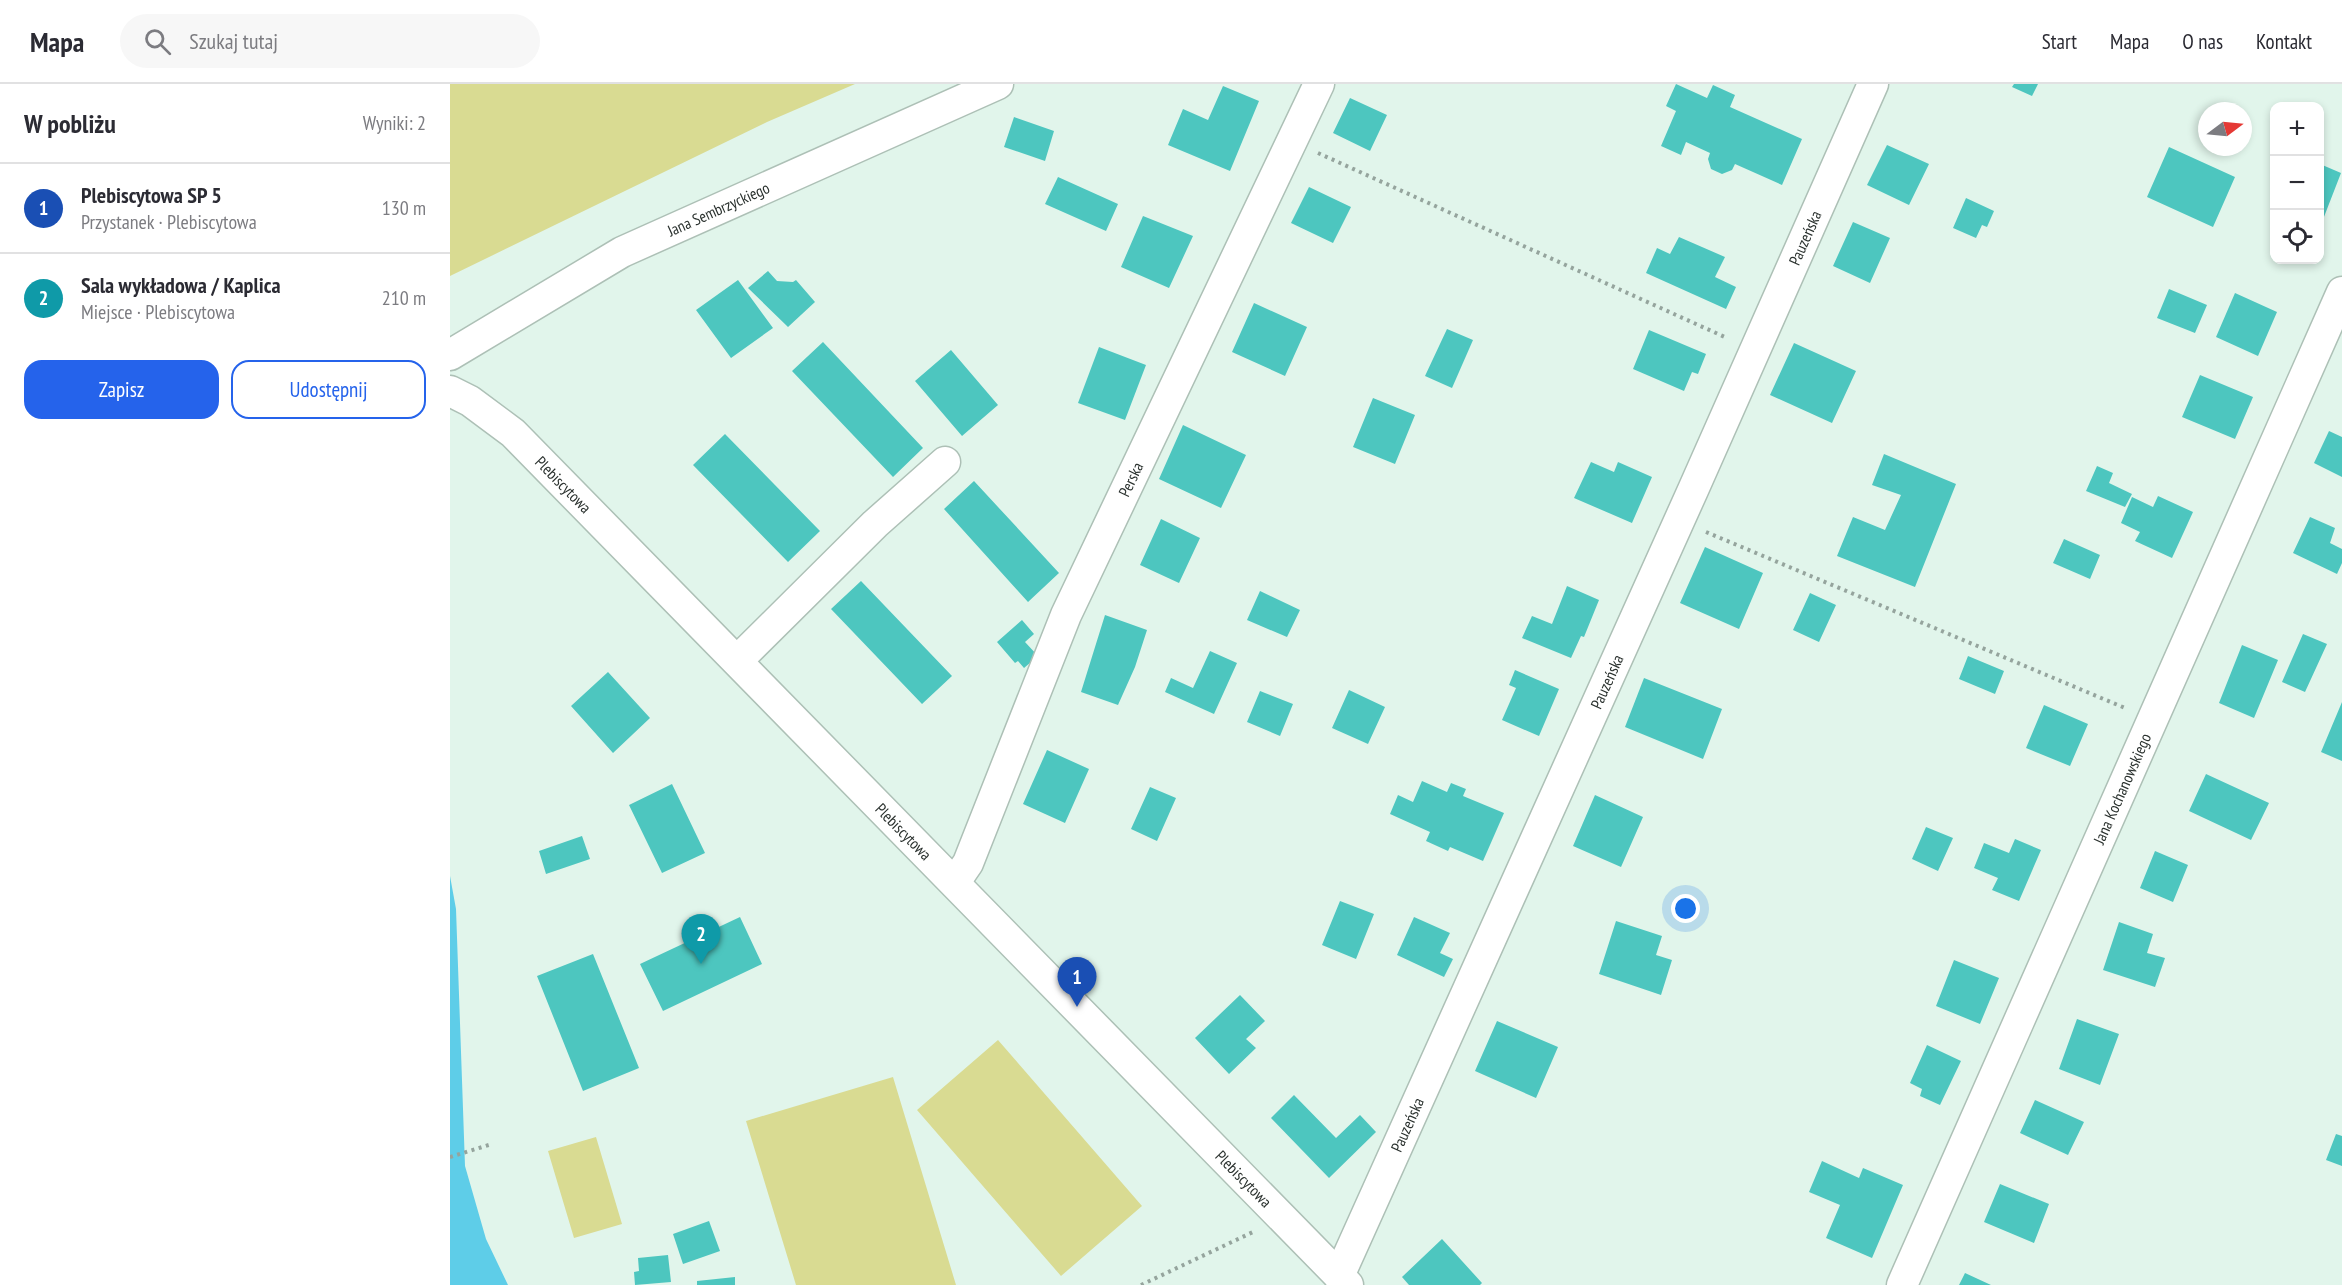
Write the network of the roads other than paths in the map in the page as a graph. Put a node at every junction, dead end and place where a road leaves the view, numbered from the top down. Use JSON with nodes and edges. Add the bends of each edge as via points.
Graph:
{"nodes":[{"id":1,"x":998,"y":84,"type":"edge"},
{"id":2,"x":1319,"y":84,"type":"edge"},
{"id":3,"x":1873,"y":84,"type":"edge"},
{"id":4,"x":2342,"y":292,"type":"edge"},
{"id":5,"x":450,"y":355,"type":"edge"},
{"id":6,"x":450,"y":391,"type":"edge"},
{"id":7,"x":945,"y":462,"type":"dead end"},
{"id":8,"x":737,"y":662,"type":"junction"},
{"id":9,"x":955,"y":882,"type":"junction"},
{"id":10,"x":1343,"y":1280,"type":"edge"},
{"id":11,"x":1902,"y":1285,"type":"edge"}],
"edges":[{"from":1,"to":5,"type":"street","name":"Jana Sembrzyckiego","via":[[622,252]]},
{"from":2,"to":9,"type":"street","name":"Perska","via":[[1066,615],[968,863]]},
{"from":3,"to":10,"type":"street","name":"Pauzeńska"},
{"from":4,"to":11,"type":"street","name":"Jana Kochanowskiego"},
{"from":6,"to":8,"type":"street","name":"Plebiscytowa","via":[[513,433]]},
{"from":7,"to":8,"type":"street","via":[[875,524]]},
{"from":8,"to":9,"type":"street","name":"Plebiscytowa"},
{"from":9,"to":10,"type":"street","name":"Plebiscytowa"}]}
